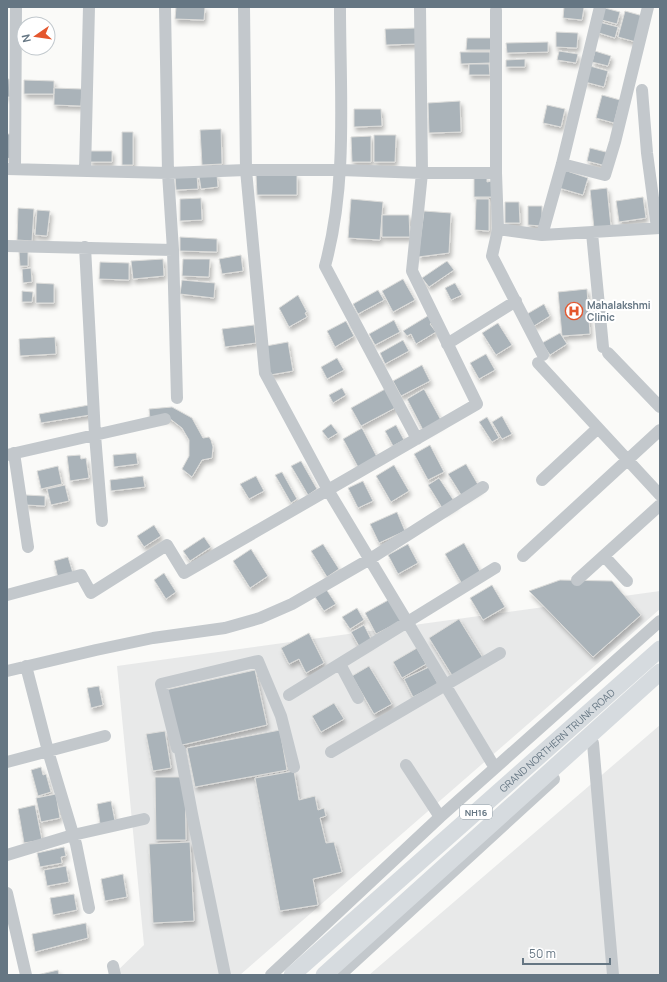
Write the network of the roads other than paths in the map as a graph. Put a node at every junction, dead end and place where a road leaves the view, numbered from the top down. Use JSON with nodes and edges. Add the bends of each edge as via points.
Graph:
{"nodes":[{"id":1,"x":16,"y":7,"type":"edge"},
{"id":2,"x":89,"y":7,"type":"edge"},
{"id":3,"x":165,"y":7,"type":"edge"},
{"id":4,"x":244,"y":7,"type":"edge"},
{"id":5,"x":340,"y":7,"type":"edge"},
{"id":6,"x":420,"y":7,"type":"edge"},
{"id":7,"x":600,"y":7,"type":"edge"},
{"id":8,"x":648,"y":7,"type":"edge"},
{"id":9,"x":496,"y":10,"type":"dead end"},
{"id":10,"x":12,"y":76,"type":"edge"},
{"id":11,"x":642,"y":90,"type":"dead end"},
{"id":12,"x":562,"y":164,"type":"junction"},
{"id":13,"x":11,"y":168,"type":"edge"},
{"id":14,"x":246,"y":170,"type":"junction"},
{"id":15,"x":341,"y":170,"type":"junction"},
{"id":16,"x":85,"y":171,"type":"junction"},
{"id":17,"x":168,"y":173,"type":"junction"},
{"id":18,"x":422,"y":173,"type":"junction"},
{"id":19,"x":496,"y":173,"type":"junction"},
{"id":20,"x":658,"y":228,"type":"edge"},
{"id":21,"x":498,"y":229,"type":"junction"},
{"id":22,"x":592,"y":233,"type":"junction"},
{"id":23,"x":542,"y":236,"type":"junction"},
{"id":24,"x":7,"y":246,"type":"edge"},
{"id":25,"x":85,"y":247,"type":"junction"},
{"id":26,"x":173,"y":250,"type":"junction"},
{"id":27,"x":516,"y":301,"type":"junction"},
{"id":28,"x":448,"y":344,"type":"junction"},
{"id":29,"x":177,"y":398,"type":"dead end"},
{"id":30,"x":660,"y":407,"type":"edge"},
{"id":31,"x":165,"y":418,"type":"dead end"},
{"id":32,"x":598,"y":428,"type":"junction"},
{"id":33,"x":660,"y":430,"type":"edge"},
{"id":34,"x":95,"y":436,"type":"junction"},
{"id":35,"x":417,"y":439,"type":"junction"},
{"id":36,"x":11,"y":454,"type":"edge"},
{"id":37,"x":627,"y":459,"type":"junction"},
{"id":38,"x":542,"y":480,"type":"dead end"},
{"id":39,"x":483,"y":486,"type":"dead end"},
{"id":40,"x":328,"y":490,"type":"junction"},
{"id":41,"x":660,"y":495,"type":"edge"},
{"id":42,"x":660,"y":505,"type":"edge"},
{"id":43,"x":102,"y":521,"type":"dead end"},
{"id":44,"x":28,"y":547,"type":"dead end"},
{"id":45,"x":523,"y":556,"type":"dead end"},
{"id":46,"x":604,"y":556,"type":"junction"},
{"id":47,"x":370,"y":559,"type":"junction"},
{"id":48,"x":495,"y":568,"type":"dead end"},
{"id":49,"x":577,"y":580,"type":"dead end"},
{"id":50,"x":627,"y":581,"type":"dead end"},
{"id":51,"x":7,"y":595,"type":"edge"},
{"id":52,"x":660,"y":621,"type":"edge"},
{"id":53,"x":408,"y":622,"type":"junction"},
{"id":54,"x":660,"y":649,"type":"edge"},
{"id":55,"x":500,"y":653,"type":"dead end"},
{"id":56,"x":340,"y":664,"type":"junction"},
{"id":57,"x":26,"y":666,"type":"junction"},
{"id":58,"x":7,"y":671,"type":"edge"},
{"id":59,"x":660,"y":672,"type":"edge"},
{"id":60,"x":445,"y":684,"type":"junction"},
{"id":61,"x":660,"y":684,"type":"edge"},
{"id":62,"x":289,"y":695,"type":"dead end"},
{"id":63,"x":358,"y":698,"type":"dead end"},
{"id":64,"x":105,"y":736,"type":"dead end"},
{"id":65,"x":593,"y":743,"type":"junction"},
{"id":66,"x":48,"y":751,"type":"junction"},
{"id":67,"x":331,"y":752,"type":"dead end"},
{"id":68,"x":7,"y":762,"type":"edge"},
{"id":69,"x":406,"y":765,"type":"dead end"},
{"id":70,"x":294,"y":767,"type":"dead end"},
{"id":71,"x":495,"y":768,"type":"junction"},
{"id":72,"x":440,"y":817,"type":"junction"},
{"id":73,"x":144,"y":819,"type":"dead end"},
{"id":74,"x":73,"y":835,"type":"junction"},
{"id":75,"x":7,"y":855,"type":"edge"},
{"id":76,"x":7,"y":893,"type":"edge"},
{"id":77,"x":89,"y":908,"type":"dead end"},
{"id":78,"x":11,"y":934,"type":"edge"},
{"id":79,"x":26,"y":975,"type":"edge"},
{"id":80,"x":225,"y":975,"type":"edge"},
{"id":81,"x":271,"y":975,"type":"edge"},
{"id":82,"x":292,"y":975,"type":"edge"},
{"id":83,"x":324,"y":975,"type":"edge"},
{"id":84,"x":340,"y":975,"type":"edge"},
{"id":85,"x":613,"y":975,"type":"edge"}],
"edges":[{"from":1,"to":10,"type":"street"},
{"from":2,"to":16,"type":"street"},
{"from":3,"to":17,"type":"street"},
{"from":4,"to":14,"type":"street"},
{"from":5,"to":15,"type":"street"},
{"from":6,"to":18,"type":"street"},
{"from":7,"to":12,"type":"street"},
{"from":8,"to":12,"type":"street","via":[[605,175]]},
{"from":9,"to":19,"type":"street"},
{"from":10,"to":13,"type":"street"},
{"from":11,"to":20,"type":"street","via":[[647,153]]},
{"from":12,"to":23,"type":"street"},
{"from":13,"to":16,"type":"street"},
{"from":14,"to":15,"type":"street"},
{"from":14,"to":17,"type":"street"},
{"from":14,"to":40,"type":"street","via":[[265,373]]},
{"from":15,"to":18,"type":"street"},
{"from":15,"to":35,"type":"street","via":[[331,244],[325,266]]},
{"from":16,"to":17,"type":"street"},
{"from":17,"to":26,"type":"street"},
{"from":18,"to":19,"type":"street"},
{"from":18,"to":28,"type":"street","via":[[412,271]]},
{"from":19,"to":21,"type":"street"},
{"from":20,"to":22,"type":"street"},
{"from":21,"to":23,"type":"street"},
{"from":21,"to":27,"type":"street","via":[[492,256]]},
{"from":22,"to":23,"type":"street"},
{"from":22,"to":30,"type":"street","via":[[606,350]]},
{"from":24,"to":25,"type":"street"},
{"from":25,"to":26,"type":"street"},
{"from":25,"to":34,"type":"street"},
{"from":26,"to":29,"type":"street"},
{"from":27,"to":28,"type":"street"},
{"from":27,"to":32,"type":"street","via":[[541,359]]},
{"from":28,"to":35,"type":"street","via":[[477,404]]},
{"from":31,"to":34,"type":"street"},
{"from":32,"to":37,"type":"street"},
{"from":32,"to":38,"type":"street"},
{"from":33,"to":37,"type":"street"},
{"from":34,"to":36,"type":"street"},
{"from":34,"to":43,"type":"street"},
{"from":35,"to":40,"type":"street"},
{"from":36,"to":44,"type":"street"},
{"from":37,"to":41,"type":"street"},
{"from":37,"to":45,"type":"street"},
{"from":39,"to":47,"type":"street"},
{"from":40,"to":47,"type":"street"},
{"from":40,"to":51,"type":"street","via":[[184,573],[167,545],[91,593],[81,575]]},
{"from":42,"to":46,"type":"street"},
{"from":46,"to":49,"type":"street"},
{"from":46,"to":50,"type":"street"},
{"from":47,"to":53,"type":"street"},
{"from":47,"to":57,"type":"street","via":[[292,604],[260,618],[225,628],[153,638]]},
{"from":48,"to":53,"type":"street"},
{"from":52,"to":71,"type":"street"},
{"from":53,"to":56,"type":"street"},
{"from":53,"to":60,"type":"street"},
{"from":54,"to":82,"type":"highway","name":"GRAND NORTHERN TRUNK ROAD","number":"NH16"},
{"from":55,"to":60,"type":"street"},
{"from":56,"to":62,"type":"street"},
{"from":56,"to":63,"type":"street"},
{"from":57,"to":58,"type":"street"},
{"from":57,"to":66,"type":"street"},
{"from":59,"to":83,"type":"highway","name":"GRAND NORTHERN TRUNK ROAD","number":"NH16"},
{"from":60,"to":67,"type":"street"},
{"from":60,"to":71,"type":"street"},
{"from":61,"to":65,"type":"street"},
{"from":64,"to":66,"type":"street"},
{"from":65,"to":84,"type":"street"},
{"from":65,"to":85,"type":"street"},
{"from":66,"to":68,"type":"street"},
{"from":66,"to":74,"type":"street"},
{"from":69,"to":72,"type":"street"},
{"from":70,"to":80,"type":"street","via":[[281,716],[258,661],[160,684],[177,748],[180,750]]},
{"from":71,"to":72,"type":"street"},
{"from":72,"to":81,"type":"street"},
{"from":73,"to":74,"type":"street"},
{"from":74,"to":75,"type":"street"},
{"from":74,"to":77,"type":"street"},
{"from":76,"to":78,"type":"street"},
{"from":78,"to":79,"type":"street"}]}
